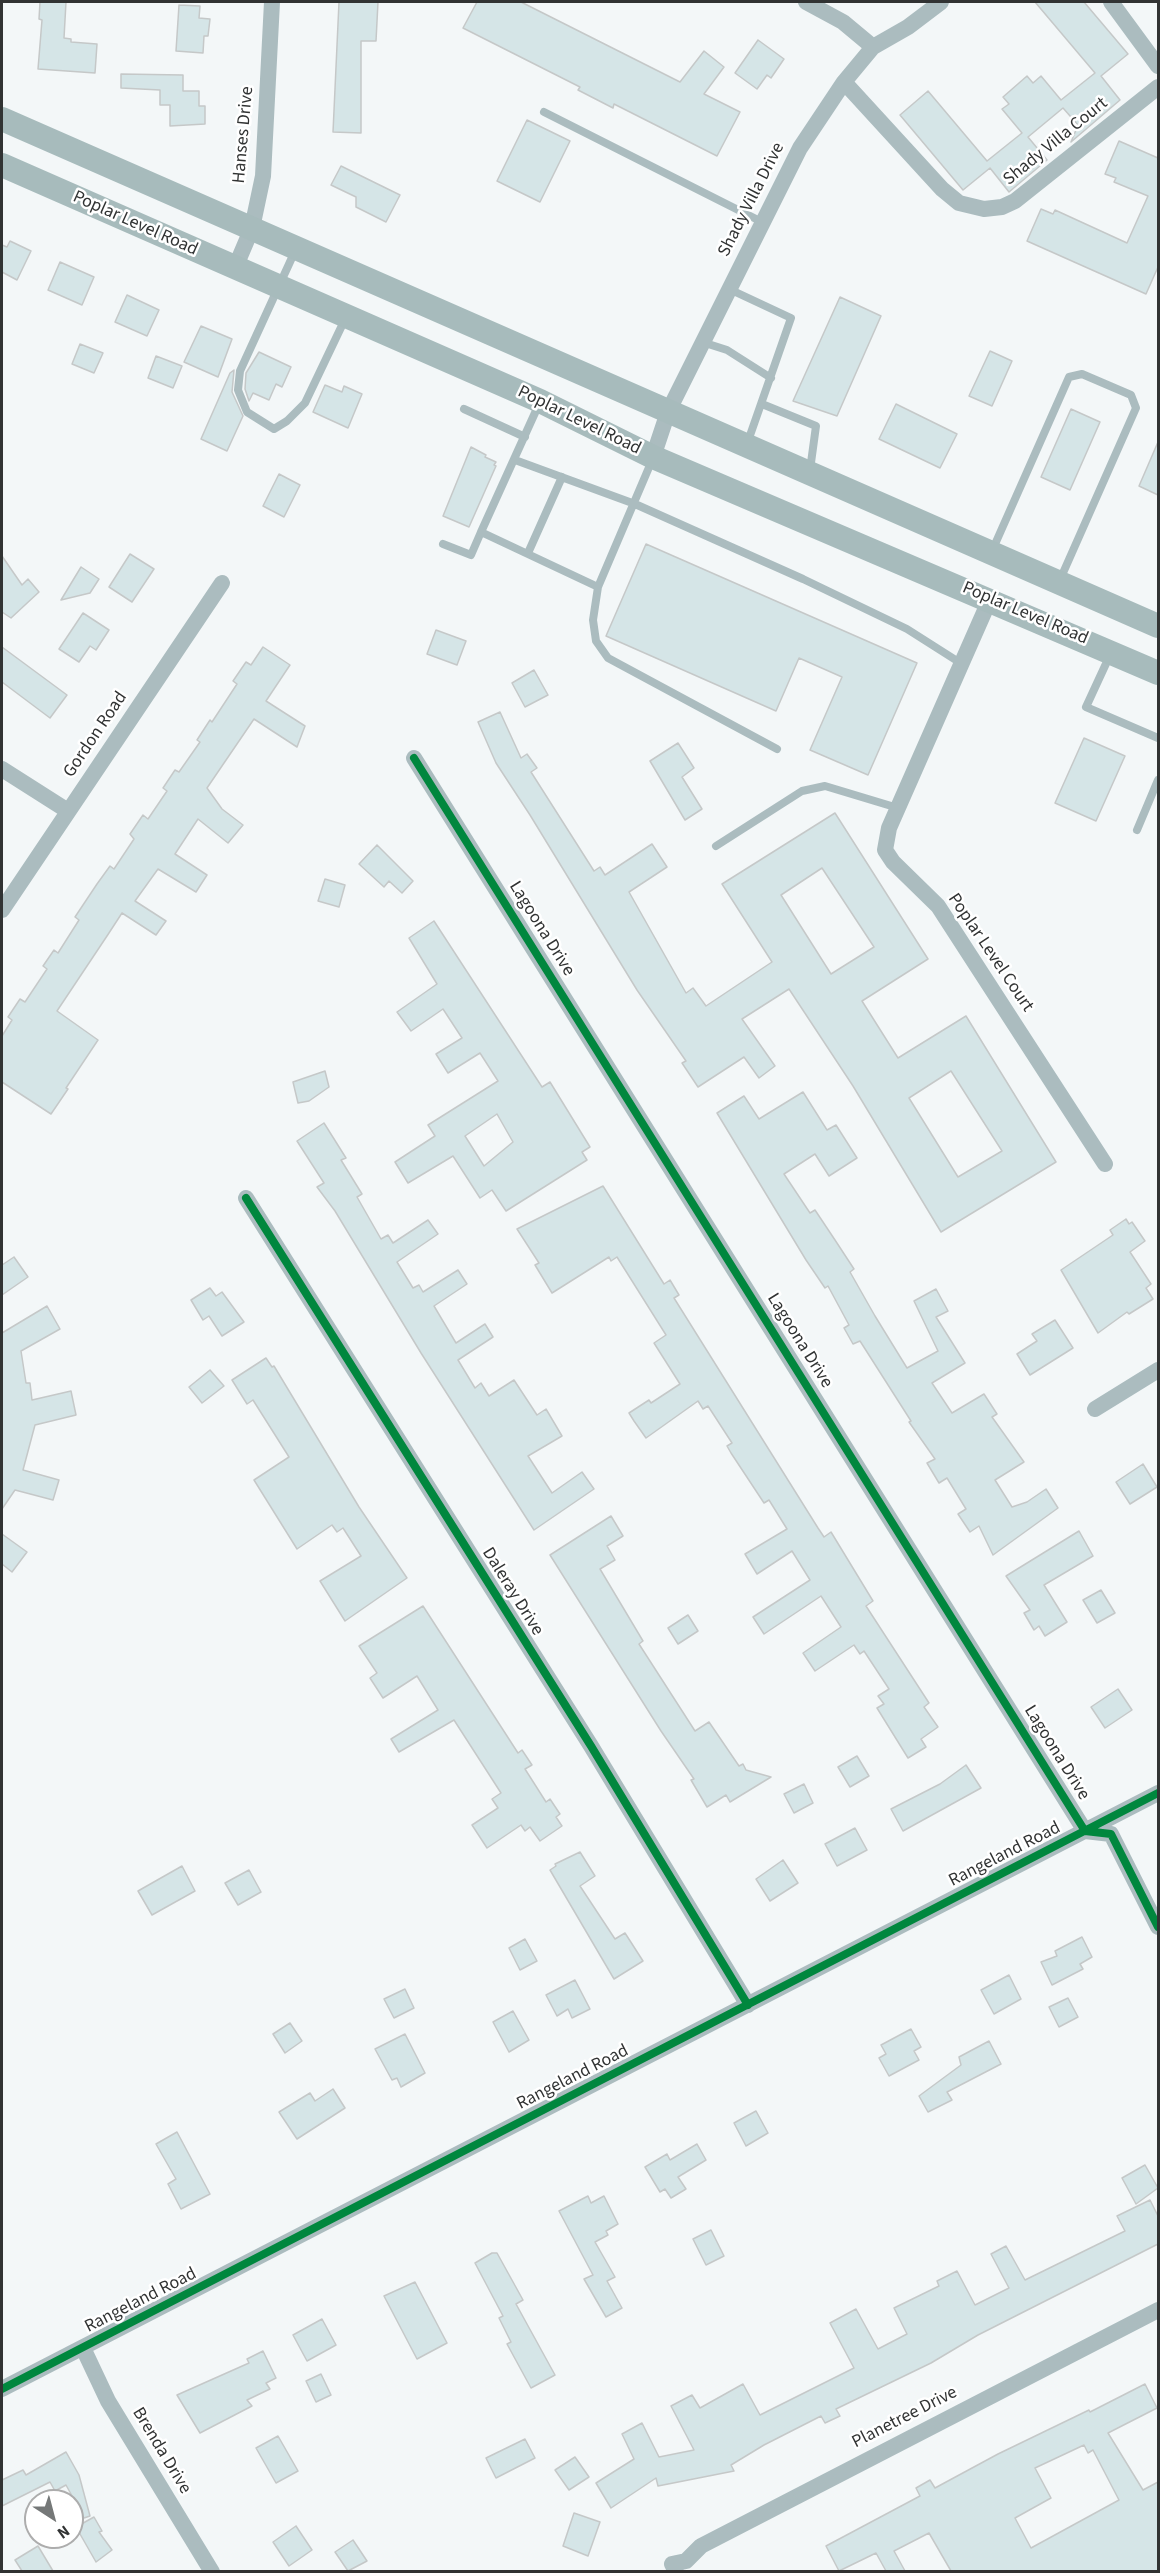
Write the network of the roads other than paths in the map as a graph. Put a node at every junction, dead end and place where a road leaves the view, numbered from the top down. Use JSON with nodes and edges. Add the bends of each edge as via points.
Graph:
{"nodes":[{"id":1,"x":272,"y":2,"type":"edge"},
{"id":2,"x":806,"y":2,"type":"edge"},
{"id":3,"x":941,"y":2,"type":"edge"},
{"id":4,"x":1111,"y":2,"type":"edge"},
{"id":5,"x":873,"y":47,"type":"junction"},
{"id":6,"x":1158,"y":66,"type":"edge"},
{"id":7,"x":844,"y":82,"type":"junction"},
{"id":8,"x":1158,"y":87,"type":"edge"},
{"id":9,"x":544,"y":112,"type":"dead end"},
{"id":10,"x":2,"y":119,"type":"edge"},
{"id":11,"x":2,"y":165,"type":"edge"},
{"id":12,"x":762,"y":222,"type":"junction"},
{"id":13,"x":252,"y":228,"type":"junction"},
{"id":14,"x":296,"y":248,"type":"junction"},
{"id":15,"x":235,"y":268,"type":"junction"},
{"id":16,"x":280,"y":287,"type":"junction"},
{"id":17,"x":729,"y":289,"type":"junction"},
{"id":18,"x":346,"y":316,"type":"junction"},
{"id":19,"x":702,"y":342,"type":"junction"},
{"id":20,"x":771,"y":378,"type":"junction"},
{"id":21,"x":540,"y":401,"type":"junction"},
{"id":22,"x":762,"y":404,"type":"junction"},
{"id":23,"x":464,"y":409,"type":"dead end"},
{"id":24,"x":668,"y":412,"type":"junction"},
{"id":25,"x":525,"y":436,"type":"junction"},
{"id":26,"x":747,"y":446,"type":"junction"},
{"id":27,"x":653,"y":457,"type":"junction"},
{"id":28,"x":515,"y":460,"type":"junction"},
{"id":29,"x":810,"y":474,"type":"junction"},
{"id":30,"x":562,"y":477,"type":"junction"},
{"id":31,"x":634,"y":504,"type":"junction"},
{"id":32,"x":481,"y":532,"type":"junction"},
{"id":33,"x":443,"y":544,"type":"dead end"},
{"id":34,"x":528,"y":553,"type":"junction"},
{"id":35,"x":991,"y":553,"type":"junction"},
{"id":36,"x":1059,"y":582,"type":"junction"},
{"id":37,"x":222,"y":583,"type":"dead end"},
{"id":38,"x":598,"y":587,"type":"junction"},
{"id":39,"x":990,"y":599,"type":"junction"},
{"id":40,"x":1158,"y":626,"type":"edge"},
{"id":41,"x":1111,"y":652,"type":"junction"},
{"id":42,"x":962,"y":664,"type":"junction"},
{"id":43,"x":1158,"y":673,"type":"edge"},
{"id":44,"x":1158,"y":738,"type":"edge"},
{"id":45,"x":777,"y":750,"type":"dead end"},
{"id":46,"x":414,"y":758,"type":"dead end"},
{"id":47,"x":2,"y":770,"type":"edge"},
{"id":48,"x":1158,"y":780,"type":"edge"},
{"id":49,"x":898,"y":808,"type":"junction"},
{"id":50,"x":68,"y":812,"type":"junction"},
{"id":51,"x":1137,"y":830,"type":"dead end"},
{"id":52,"x":716,"y":846,"type":"dead end"},
{"id":53,"x":2,"y":910,"type":"edge"},
{"id":54,"x":1105,"y":1164,"type":"dead end"},
{"id":55,"x":246,"y":1198,"type":"dead end"},
{"id":56,"x":1158,"y":1370,"type":"edge"},
{"id":57,"x":1095,"y":1409,"type":"dead end"},
{"id":58,"x":1158,"y":1793,"type":"edge"},
{"id":59,"x":1085,"y":1831,"type":"junction"},
{"id":60,"x":1158,"y":1927,"type":"edge"},
{"id":61,"x":748,"y":2005,"type":"junction"},
{"id":62,"x":1158,"y":2310,"type":"edge"},
{"id":63,"x":83,"y":2348,"type":"junction"},
{"id":64,"x":2,"y":2389,"type":"edge"},
{"id":65,"x":674,"y":2568,"type":"edge"},
{"id":66,"x":212,"y":2571,"type":"edge"}],
"edges":[{"from":1,"to":13,"type":"street","name":"Hanses Drive","via":[[263,176]]},
{"from":2,"to":5,"type":"street","via":[[843,22]]},
{"from":3,"to":5,"type":"street","name":"Shady Villa Drive"},
{"from":4,"to":6,"type":"street"},
{"from":5,"to":7,"type":"street","name":"Shady Villa Drive"},
{"from":7,"to":8,"type":"street","name":"Shady Villa Court","via":[[942,189],[959,203],[984,209],[1015,201]]},
{"from":7,"to":12,"type":"street","name":"Shady Villa Drive","via":[[800,148]]},
{"from":9,"to":12,"type":"lane"},
{"from":10,"to":13,"type":"main road"},
{"from":11,"to":15,"type":"main road","name":"Poplar Level Road"},
{"from":12,"to":17,"type":"street","name":"Shady Villa Drive"},
{"from":13,"to":14,"type":"main road"},
{"from":13,"to":15,"type":"street","name":"Hanses Drive"},
{"from":14,"to":16,"type":"lane"},
{"from":14,"to":24,"type":"main road"},
{"from":15,"to":16,"type":"main road","name":"Poplar Level Road"},
{"from":16,"to":18,"type":"main road","name":"Poplar Level Road"},
{"from":16,"to":18,"type":"lane","via":[[240,371],[238,390],[248,412],[274,429],[305,402]]},
{"from":17,"to":19,"type":"street","name":"Shady Villa Drive"},
{"from":17,"to":20,"type":"lane","via":[[792,318]]},
{"from":18,"to":21,"type":"main road","name":"Poplar Level Road"},
{"from":19,"to":20,"type":"lane","via":[[727,350]]},
{"from":19,"to":24,"type":"street","name":"Shady Villa Drive"},
{"from":20,"to":22,"type":"lane"},
{"from":21,"to":25,"type":"lane"},
{"from":21,"to":27,"type":"main road","name":"Poplar Level Road"},
{"from":22,"to":26,"type":"lane"},
{"from":22,"to":29,"type":"lane","via":[[816,426]]},
{"from":23,"to":25,"type":"lane"},
{"from":24,"to":26,"type":"main road"},
{"from":24,"to":27,"type":"street","name":"Shady Villa Drive"},
{"from":25,"to":28,"type":"lane"},
{"from":26,"to":29,"type":"main road"},
{"from":27,"to":31,"type":"lane"},
{"from":27,"to":39,"type":"main road","name":"Poplar Level Road"},
{"from":28,"to":30,"type":"lane"},
{"from":28,"to":32,"type":"lane"},
{"from":29,"to":35,"type":"main road"},
{"from":30,"to":31,"type":"lane"},
{"from":30,"to":34,"type":"lane"},
{"from":31,"to":38,"type":"lane"},
{"from":31,"to":42,"type":"lane","via":[[907,629]]},
{"from":32,"to":33,"type":"lane","via":[[471,555]]},
{"from":32,"to":34,"type":"lane"},
{"from":34,"to":38,"type":"lane"},
{"from":35,"to":36,"type":"main road"},
{"from":35,"to":36,"type":"lane","via":[[1069,376],[1082,374],[1131,395],[1136,408]]},
{"from":36,"to":40,"type":"main road"},
{"from":37,"to":50,"type":"street","name":"Gordon Road"},
{"from":38,"to":45,"type":"lane","via":[[592,620],[596,640],[608,658]]},
{"from":39,"to":41,"type":"main road","name":"Poplar Level Road"},
{"from":39,"to":42,"type":"street","name":"Poplar Level Court"},
{"from":41,"to":43,"type":"main road","name":"Poplar Level Road"},
{"from":41,"to":44,"type":"lane","via":[[1086,707]]},
{"from":42,"to":49,"type":"street","name":"Poplar Level Court"},
{"from":46,"to":59,"type":"street","name":"Lagoona Drive"},
{"from":47,"to":50,"type":"street"},
{"from":48,"to":51,"type":"lane"},
{"from":49,"to":52,"type":"lane","via":[[825,786],[802,791]]},
{"from":49,"to":54,"type":"street","name":"Poplar Level Court","via":[[885,850],[938,906]]},
{"from":50,"to":53,"type":"street","name":"Gordon Road"},
{"from":55,"to":61,"type":"street","name":"Daleray Drive","via":[[591,1746]]},
{"from":56,"to":57,"type":"street"},
{"from":58,"to":59,"type":"street","name":"Rangeland Road"},
{"from":59,"to":60,"type":"street","via":[[1111,1834]]},
{"from":59,"to":61,"type":"street","name":"Rangeland Road"},
{"from":61,"to":63,"type":"street","name":"Rangeland Road"},
{"from":62,"to":65,"type":"street","name":"Planetree Drive","via":[[701,2546]]},
{"from":63,"to":64,"type":"street","name":"Rangeland Road"},
{"from":63,"to":66,"type":"street","name":"Brenda Drive","via":[[108,2401]]}]}
